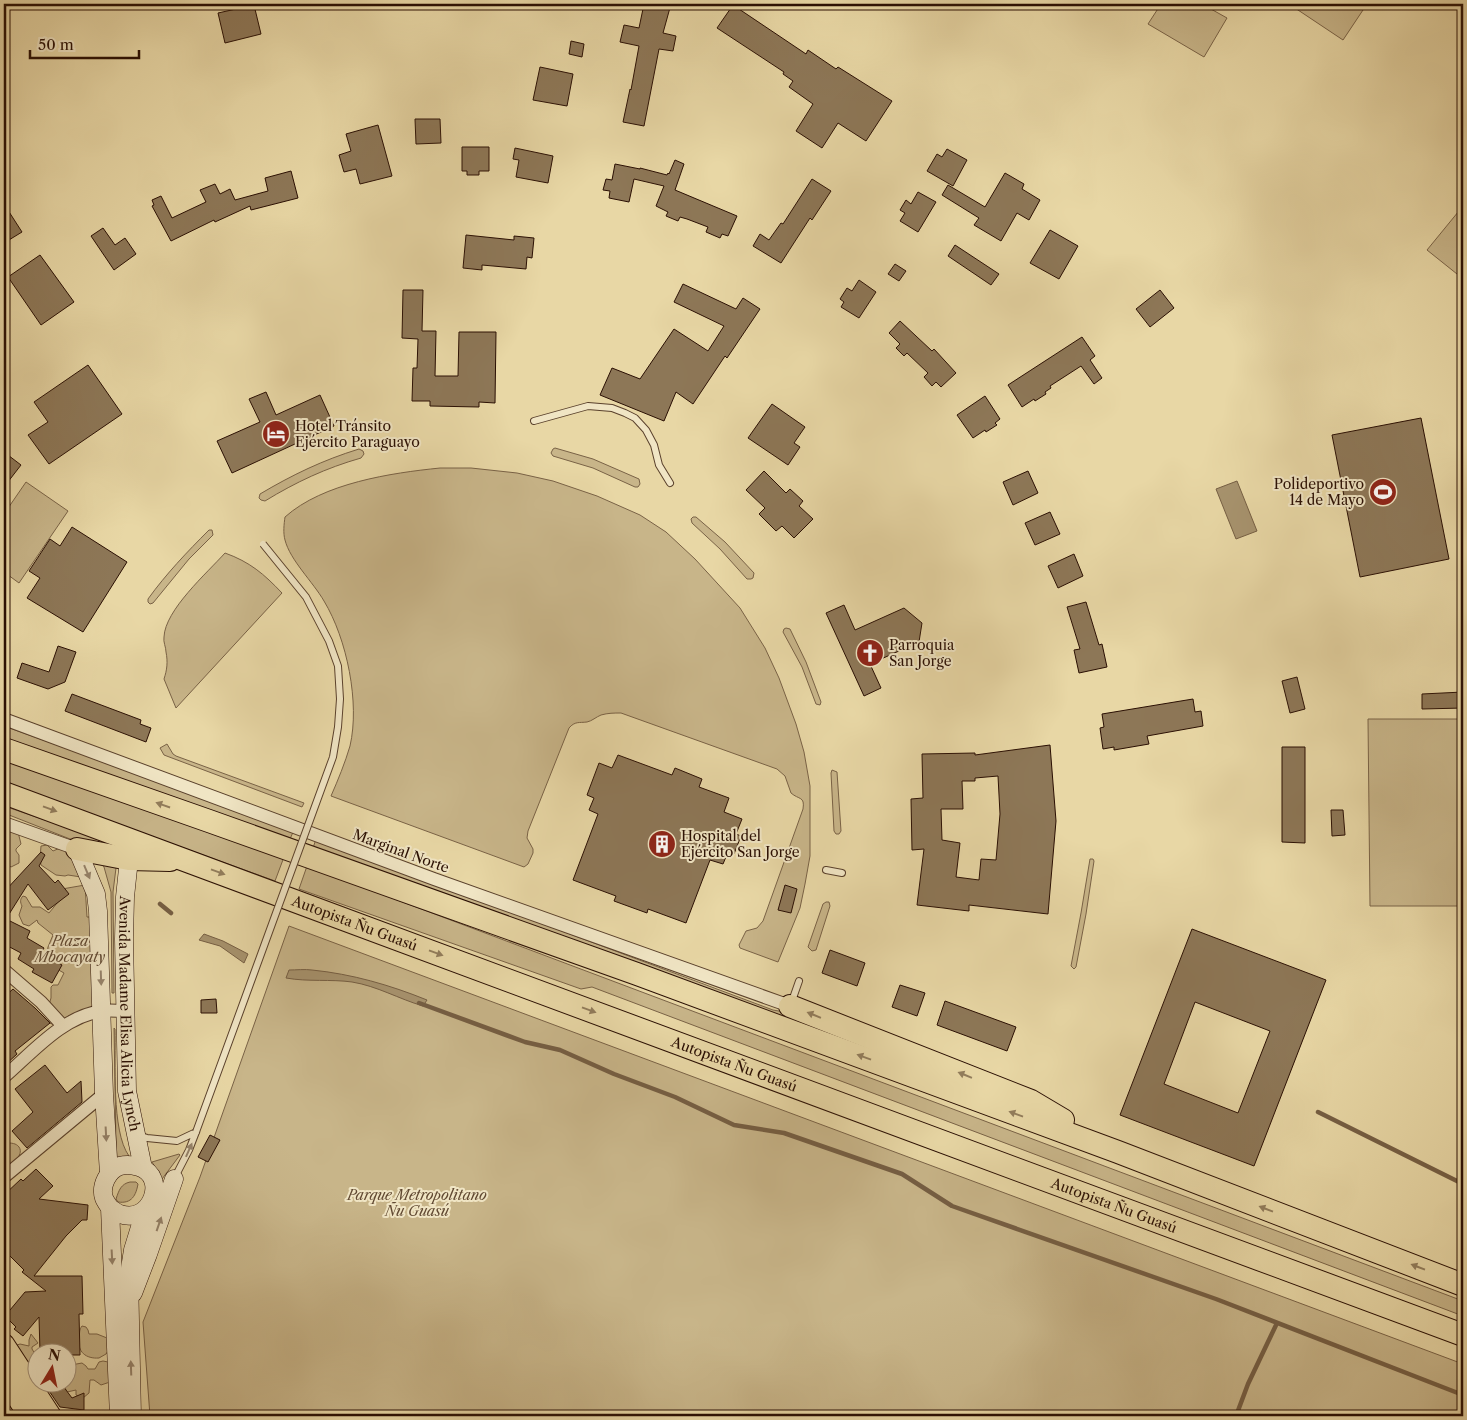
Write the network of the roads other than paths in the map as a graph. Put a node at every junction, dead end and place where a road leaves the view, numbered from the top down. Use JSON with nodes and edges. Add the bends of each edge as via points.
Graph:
{"nodes":[{"id":1,"x":534,"y":421,"type":"dead end"},
{"id":2,"x":670,"y":482,"type":"dead end"},
{"id":3,"x":263,"y":544,"type":"dead end"},
{"id":4,"x":4,"y":719,"type":"edge"},
{"id":5,"x":4,"y":749,"type":"edge"},
{"id":6,"x":4,"y":793,"type":"edge"},
{"id":7,"x":4,"y":823,"type":"edge"},
{"id":8,"x":77,"y":849,"type":"junction"},
{"id":9,"x":129,"y":859,"type":"junction"},
{"id":10,"x":187,"y":860,"type":"junction"},
{"id":11,"x":826,"y":870,"type":"dead end"},
{"id":12,"x":842,"y":873,"type":"dead end"},
{"id":13,"x":4,"y":970,"type":"edge"},
{"id":14,"x":799,"y":982,"type":"dead end"},
{"id":15,"x":790,"y":1006,"type":"junction"},
{"id":16,"x":102,"y":1011,"type":"junction"},
{"id":17,"x":125,"y":1011,"type":"junction"},
{"id":18,"x":63,"y":1026,"type":"junction"},
{"id":19,"x":4,"y":1077,"type":"edge"},
{"id":20,"x":104,"y":1094,"type":"junction"},
{"id":21,"x":196,"y":1132,"type":"junction"},
{"id":22,"x":136,"y":1135,"type":"junction"},
{"id":23,"x":1118,"y":1152,"type":"junction"},
{"id":24,"x":143,"y":1168,"type":"junction"},
{"id":25,"x":109,"y":1174,"type":"junction"},
{"id":26,"x":4,"y":1177,"type":"edge"},
{"id":27,"x":165,"y":1184,"type":"junction"},
{"id":28,"x":110,"y":1208,"type":"junction"},
{"id":29,"x":145,"y":1210,"type":"junction"},
{"id":30,"x":1463,"y":1285,"type":"edge"},
{"id":31,"x":129,"y":1303,"type":"junction"},
{"id":32,"x":1463,"y":1335,"type":"edge"},
{"id":33,"x":4,"y":1344,"type":"edge"},
{"id":34,"x":4,"y":1378,"type":"edge"},
{"id":35,"x":29,"y":1416,"type":"edge"},
{"id":36,"x":51,"y":1416,"type":"edge"},
{"id":37,"x":119,"y":1416,"type":"edge"},
{"id":38,"x":132,"y":1416,"type":"edge"}],
"edges":[{"from":1,"to":2,"type":"lane","via":[[588,406],[625,413],[646,430],[659,465]]},
{"from":3,"to":21,"type":"lane","bridge":true,"via":[[306,597],[329,641],[338,666],[338,727],[334,757]]},
{"from":4,"to":15,"type":"street","name":"Marginal Norte","via":[[434,879]]},
{"from":23,"to":5,"type":"highway","one_way":true,"via":[[637,974]]},
{"from":6,"to":10,"type":"highway","name":"Autopista Ñu Guasú","one_way":true},
{"from":7,"to":8,"type":"street"},
{"from":8,"to":9,"type":"highway"},
{"from":8,"to":16,"type":"main road","name":"Avenida Madame Elisa Alicia Lynch","one_way":true,"via":[[96,894]]},
{"from":9,"to":10,"type":"highway"},
{"from":9,"to":17,"type":"main road","name":"Avenida Madame Elisa Alicia Lynch","via":[[124,922]]},
{"from":10,"to":32,"type":"highway","name":"Autopista Ñu Guasú","one_way":true},
{"from":11,"to":12,"type":"lane"},
{"from":13,"to":18,"type":"street","via":[[42,1002]]},
{"from":14,"to":15,"type":"lane"},
{"from":23,"to":15,"type":"highway","one_way":true,"via":[[1031,1101]]},
{"from":16,"to":17,"type":"street"},
{"from":16,"to":18,"type":"street"},
{"from":16,"to":20,"type":"main road","name":"Avenida Madame Elisa Alicia Lynch"},
{"from":17,"to":22,"type":"main road","name":"Avenida Madame Elisa Alicia Lynch","via":[[127,1092]]},
{"from":18,"to":19,"type":"street"},
{"from":20,"to":25,"type":"main road","name":"Avenida Madame Elisa Alicia Lynch","one_way":true},
{"from":20,"to":26,"type":"street"},
{"from":21,"to":22,"type":"lane","via":[[177,1141]]},
{"from":27,"to":21,"type":"lane","one_way":true,"via":[[189,1150]]},
{"from":22,"to":24,"type":"main road","name":"Avenida Madame Elisa Alicia Lynch"},
{"from":30,"to":23,"type":"highway","one_way":true},
{"from":24,"to":25,"type":"main road","via":[[131,1164],[118,1166]]},
{"from":24,"to":27,"type":"main road","name":"Avenida Madame Elisa Alicia Lynch","via":[[151,1177]]},
{"from":25,"to":28,"type":"main road","name":"Avenida Madame Elisa Alicia Lynch","via":[[103,1185],[104,1198]]},
{"from":27,"to":29,"type":"main road"},
{"from":31,"to":27,"type":"main road","one_way":true,"via":[[148,1254]]},
{"from":28,"to":29,"type":"main road","via":[[127,1215]]},
{"from":28,"to":37,"type":"main road","name":"Avenida Madame Elisa Alicia Lynch","one_way":true},
{"from":29,"to":31,"type":"main road","via":[[133,1250]]},
{"from":38,"to":31,"type":"main road","one_way":true},
{"from":33,"to":36,"type":"highway"},
{"from":34,"to":35,"type":"highway"}]}
